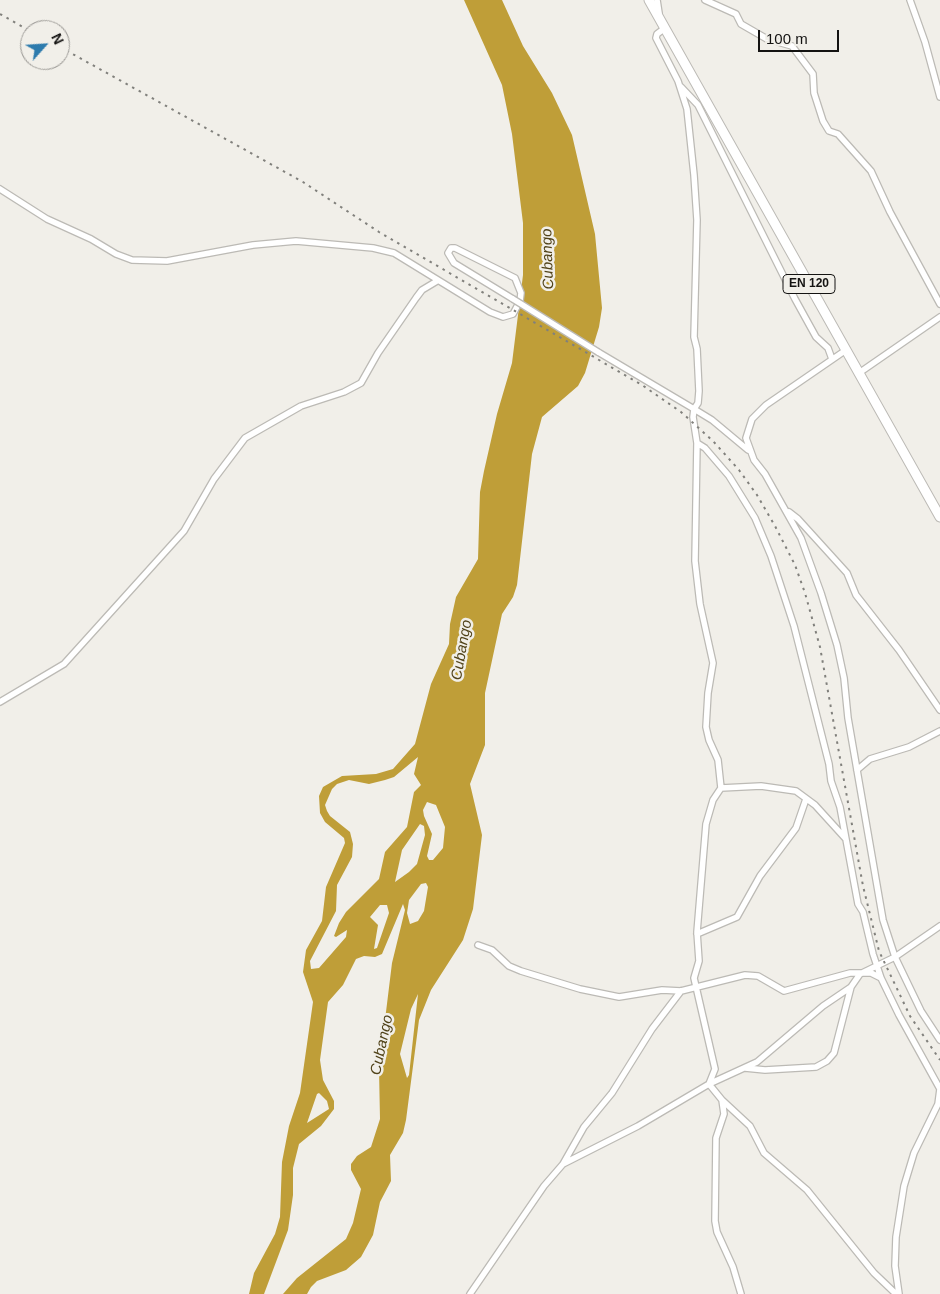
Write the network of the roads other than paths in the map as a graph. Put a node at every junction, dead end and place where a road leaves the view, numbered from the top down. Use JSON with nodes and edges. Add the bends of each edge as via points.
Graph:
{"nodes":[{"id":1,"x":649,"y":0,"type":"edge"},
{"id":2,"x":658,"y":0,"type":"edge"},
{"id":3,"x":705,"y":0,"type":"edge"},
{"id":4,"x":910,"y":0,"type":"edge"},
{"id":5,"x":663,"y":24,"type":"junction"},
{"id":6,"x":679,"y":85,"type":"junction"},
{"id":7,"x":940,"y":97,"type":"edge"},
{"id":8,"x":0,"y":189,"type":"edge"},
{"id":9,"x":437,"y":281,"type":"junction"},
{"id":10,"x":940,"y":304,"type":"edge"},
{"id":11,"x":940,"y":318,"type":"edge"},
{"id":12,"x":846,"y":350,"type":"junction"},
{"id":13,"x":832,"y":359,"type":"junction"},
{"id":14,"x":859,"y":373,"type":"junction"},
{"id":15,"x":694,"y":410,"type":"junction"},
{"id":16,"x":697,"y":443,"type":"junction"},
{"id":17,"x":750,"y":451,"type":"junction"},
{"id":18,"x":786,"y":510,"type":"junction"},
{"id":19,"x":940,"y":517,"type":"edge"},
{"id":20,"x":0,"y":702,"type":"edge"},
{"id":21,"x":940,"y":710,"type":"edge"},
{"id":22,"x":940,"y":731,"type":"edge"},
{"id":23,"x":857,"y":770,"type":"junction"},
{"id":24,"x":721,"y":788,"type":"junction"},
{"id":25,"x":806,"y":799,"type":"junction"},
{"id":26,"x":846,"y":838,"type":"junction"},
{"id":27,"x":940,"y":926,"type":"edge"},
{"id":28,"x":697,"y":934,"type":"junction"},
{"id":29,"x":478,"y":945,"type":"dead end"},
{"id":30,"x":895,"y":957,"type":"junction"},
{"id":31,"x":876,"y":964,"type":"junction"},
{"id":32,"x":860,"y":974,"type":"junction"},
{"id":33,"x":881,"y":978,"type":"junction"},
{"id":34,"x":695,"y":987,"type":"junction"},
{"id":35,"x":851,"y":987,"type":"junction"},
{"id":36,"x":681,"y":991,"type":"junction"},
{"id":37,"x":940,"y":1040,"type":"edge"},
{"id":38,"x":745,"y":1068,"type":"junction"},
{"id":39,"x":709,"y":1084,"type":"junction"},
{"id":40,"x":940,"y":1089,"type":"edge"},
{"id":41,"x":722,"y":1100,"type":"junction"},
{"id":42,"x":563,"y":1164,"type":"junction"},
{"id":43,"x":470,"y":1294,"type":"edge"},
{"id":44,"x":741,"y":1294,"type":"edge"},
{"id":45,"x":897,"y":1294,"type":"edge"}],
"edges":[{"from":1,"to":5,"type":"main road","number":"EN 120"},
{"from":2,"to":5,"type":"street"},
{"from":3,"to":10,"type":"street","via":[[736,14],[741,24],[767,39],[792,46],[813,74],[814,93],[823,121],[871,171]]},
{"from":4,"to":7,"type":"street"},
{"from":5,"to":6,"type":"street","via":[[656,38]]},
{"from":5,"to":12,"type":"main road","number":"EN 120"},
{"from":6,"to":13,"type":"street","via":[[698,105],[795,299]]},
{"from":6,"to":15,"type":"street","via":[[687,109],[698,220],[694,337],[699,392]]},
{"from":8,"to":9,"type":"street","via":[[47,219],[132,260],[167,261],[253,245],[296,241],[389,252]]},
{"from":9,"to":15,"type":"street","bridge":true,"via":[[499,316],[506,317],[515,311],[521,293],[514,278],[455,248],[448,252],[454,263],[513,299],[598,352]]},
{"from":9,"to":20,"type":"street","via":[[416,298],[361,383],[301,406],[245,438],[214,479],[184,531],[64,664]]},
{"from":11,"to":14,"type":"street"},
{"from":12,"to":13,"type":"street"},
{"from":12,"to":14,"type":"main road","number":"EN 120"},
{"from":13,"to":17,"type":"street","via":[[766,405],[752,419],[746,438]]},
{"from":14,"to":19,"type":"main road","number":"EN 120"},
{"from":15,"to":16,"type":"street"},
{"from":15,"to":17,"type":"street","via":[[712,420]]},
{"from":16,"to":24,"type":"street","via":[[695,561],[700,604],[714,663],[706,727],[718,760]]},
{"from":16,"to":26,"type":"street","via":[[736,486],[755,518],[771,556],[794,626]]},
{"from":17,"to":18,"type":"street"},
{"from":18,"to":21,"type":"street","via":[[847,573],[856,595]]},
{"from":18,"to":23,"type":"street","via":[[801,538],[837,645]]},
{"from":22,"to":23,"type":"street","via":[[909,747],[870,758]]},
{"from":23,"to":30,"type":"street","via":[[879,905]]},
{"from":24,"to":25,"type":"street","via":[[761,786],[796,792]]},
{"from":24,"to":28,"type":"street","via":[[712,800],[706,824]]},
{"from":25,"to":26,"type":"street"},
{"from":25,"to":28,"type":"street","via":[[796,828],[760,876],[737,917]]},
{"from":26,"to":31,"type":"street","via":[[858,904]]},
{"from":27,"to":30,"type":"street"},
{"from":28,"to":34,"type":"street","via":[[699,961]]},
{"from":29,"to":36,"type":"street","via":[[492,950],[509,966],[589,991],[623,997],[662,990]]},
{"from":30,"to":31,"type":"street"},
{"from":30,"to":37,"type":"street","via":[[921,1012]]},
{"from":31,"to":32,"type":"street"},
{"from":31,"to":33,"type":"street"},
{"from":32,"to":33,"type":"street","via":[[870,973]]},
{"from":32,"to":34,"type":"street","via":[[850,973],[816,981],[790,991],[758,976],[745,975]]},
{"from":32,"to":35,"type":"street"},
{"from":33,"to":40,"type":"street"},
{"from":34,"to":36,"type":"street"},
{"from":34,"to":39,"type":"street","via":[[715,1069]]},
{"from":35,"to":38,"type":"street"},
{"from":35,"to":38,"type":"street","via":[[834,1053],[827,1061],[816,1067]]},
{"from":36,"to":42,"type":"street","via":[[652,1028],[612,1093],[584,1127]]},
{"from":38,"to":39,"type":"street"},
{"from":39,"to":41,"type":"street"},
{"from":39,"to":42,"type":"street","via":[[638,1126]]},
{"from":40,"to":45,"type":"street","via":[[938,1104],[914,1153],[903,1195],[895,1266]]},
{"from":41,"to":44,"type":"street","via":[[724,1114],[716,1138],[715,1220]]},
{"from":41,"to":45,"type":"street","via":[[750,1126],[764,1153],[808,1190],[874,1273]]},
{"from":42,"to":43,"type":"street","via":[[544,1186]]}]}
